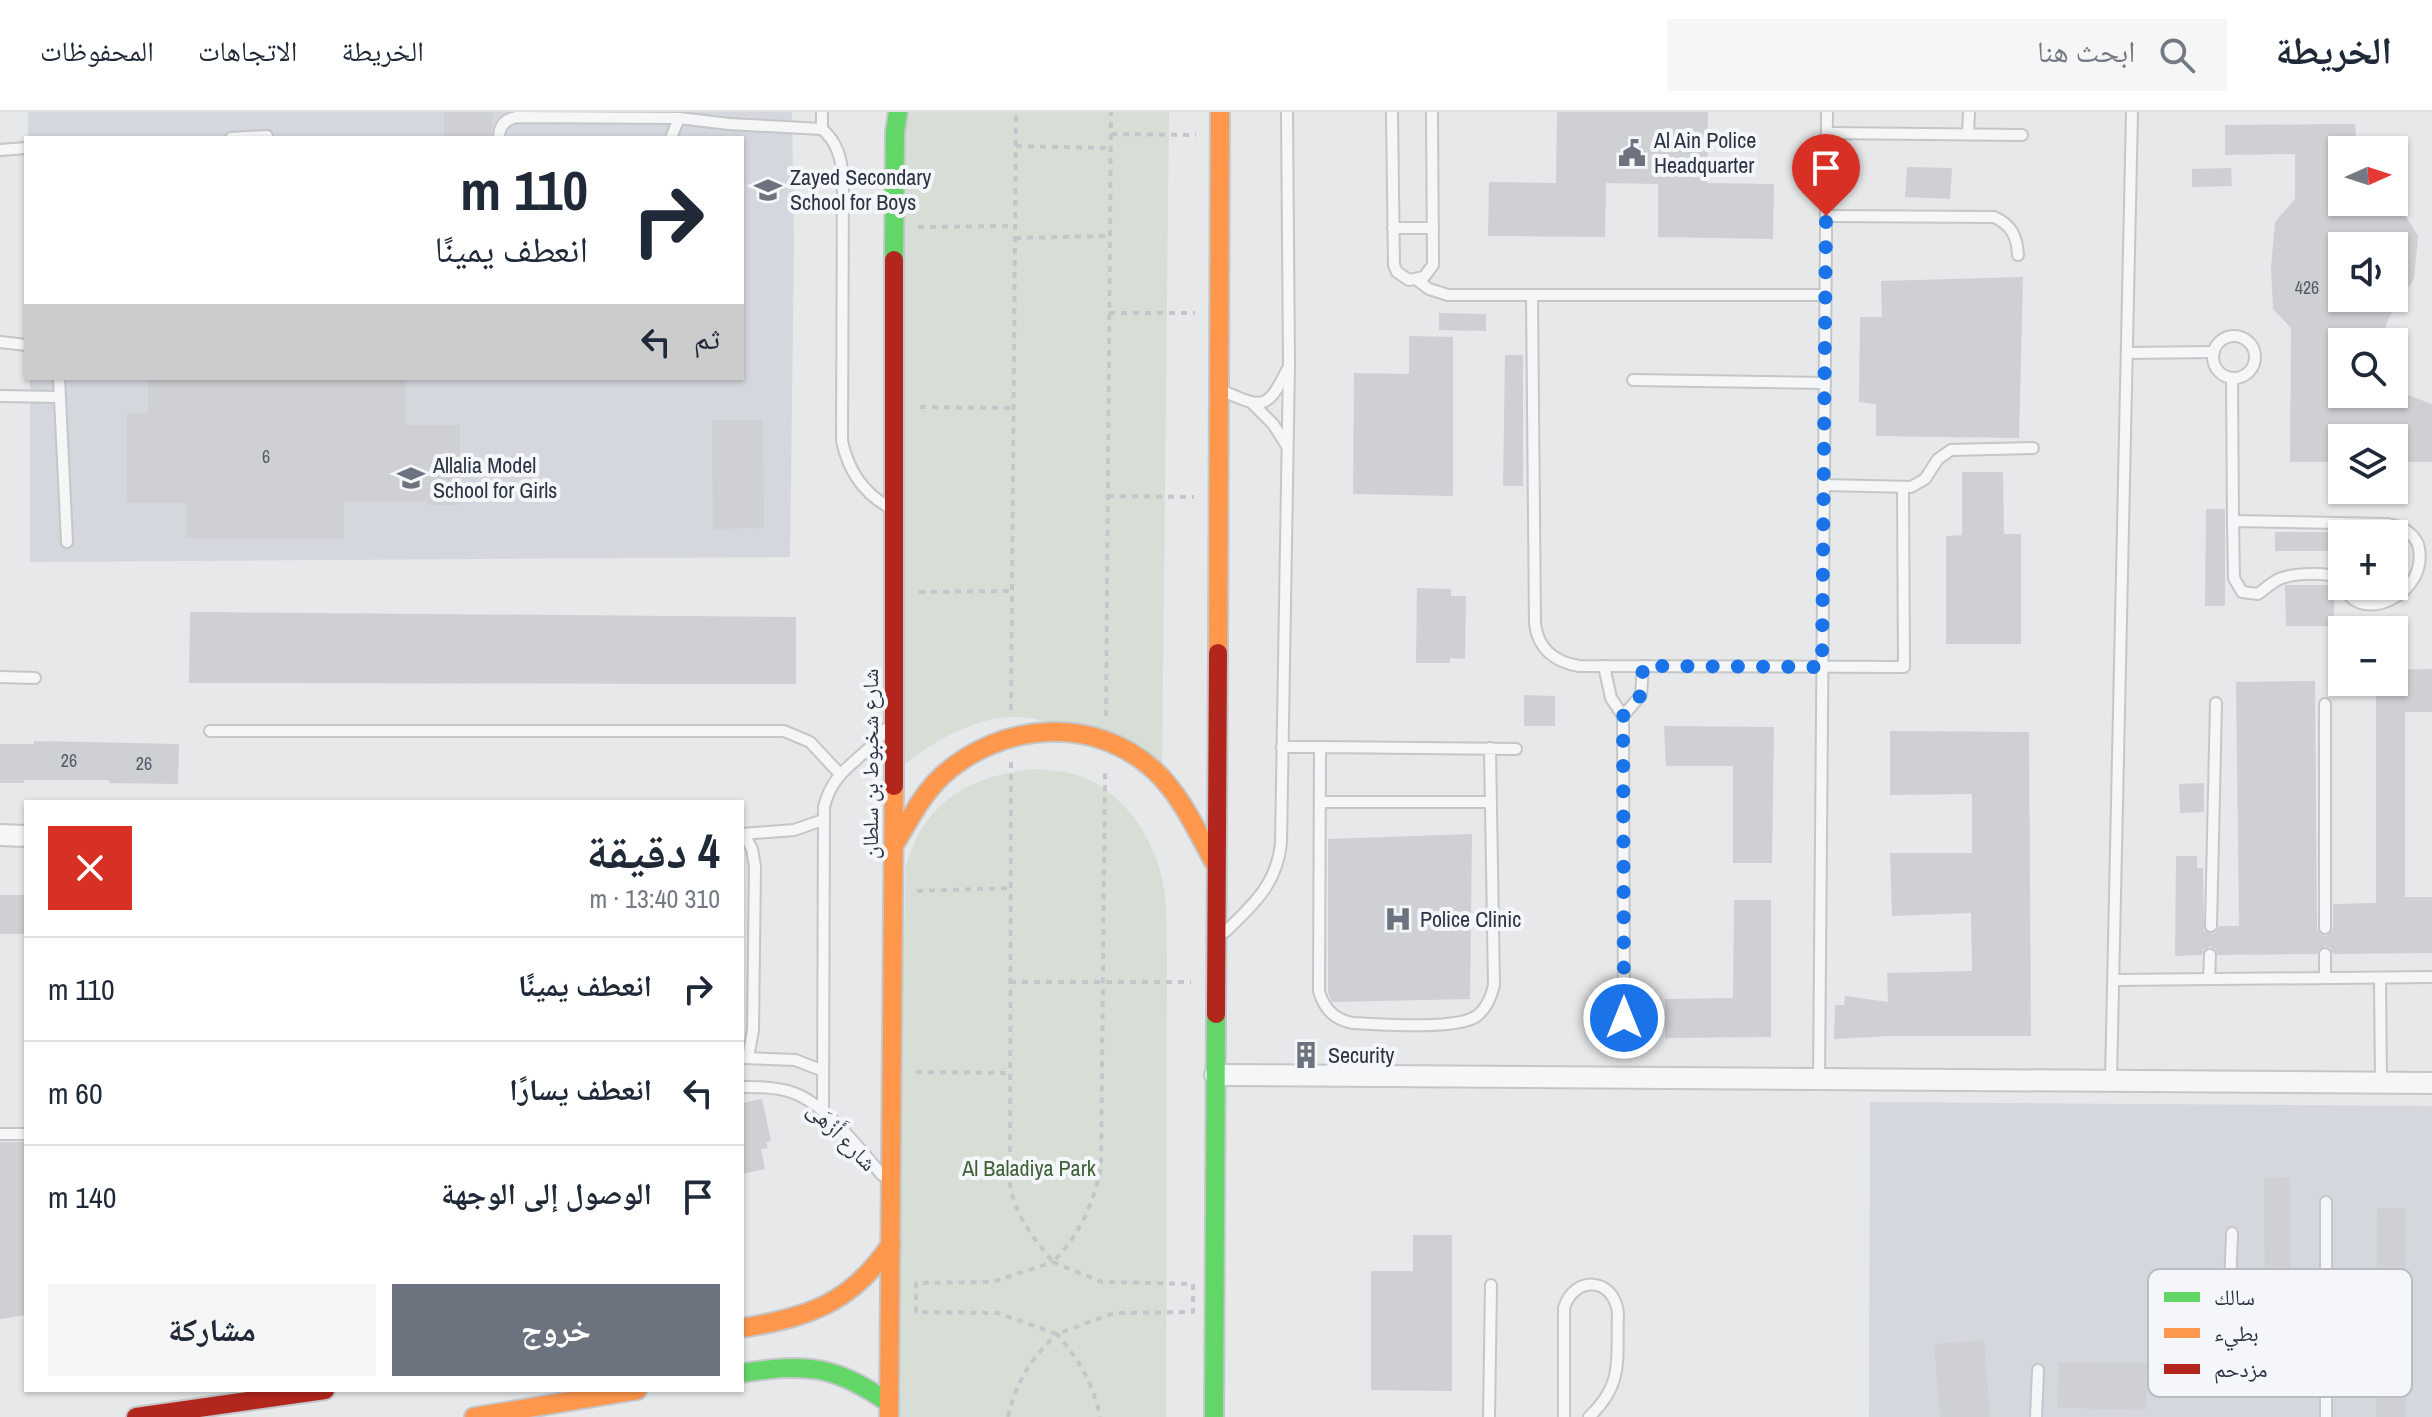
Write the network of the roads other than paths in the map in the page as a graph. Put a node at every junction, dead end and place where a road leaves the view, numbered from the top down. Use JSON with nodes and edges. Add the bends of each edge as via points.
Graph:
{"nodes":[{"id":1,"x":729,"y":112,"type":"edge"},
{"id":2,"x":822,"y":112,"type":"edge"},
{"id":3,"x":895,"y":112,"type":"edge"},
{"id":4,"x":1220,"y":112,"type":"edge"},
{"id":5,"x":1287,"y":112,"type":"edge"},
{"id":6,"x":1392,"y":112,"type":"edge"},
{"id":7,"x":1432,"y":112,"type":"edge"},
{"id":8,"x":1827,"y":112,"type":"edge"},
{"id":9,"x":1969,"y":112,"type":"edge"},
{"id":10,"x":2132,"y":112,"type":"edge"},
{"id":11,"x":679,"y":118,"type":"junction"},
{"id":12,"x":729,"y":124,"type":"junction"},
{"id":13,"x":822,"y":129,"type":"junction"},
{"id":14,"x":1827,"y":133,"type":"junction"},
{"id":15,"x":1968,"y":134,"type":"junction"},
{"id":16,"x":2022,"y":135,"type":"dead end"},
{"id":17,"x":499,"y":136,"type":"edge"},
{"id":18,"x":672,"y":136,"type":"edge"},
{"id":19,"x":24,"y":148,"type":"edge"},
{"id":20,"x":0,"y":150,"type":"edge"},
{"id":21,"x":1826,"y":216,"type":"junction"},
{"id":22,"x":1393,"y":228,"type":"junction"},
{"id":23,"x":1433,"y":228,"type":"junction"},
{"id":24,"x":2018,"y":255,"type":"dead end"},
{"id":25,"x":1417,"y":280,"type":"junction"},
{"id":26,"x":1532,"y":295,"type":"junction"},
{"id":27,"x":1825,"y":295,"type":"junction"},
{"id":28,"x":0,"y":342,"type":"edge"},
{"id":29,"x":24,"y":345,"type":"edge"},
{"id":30,"x":2214,"y":352,"type":"junction"},
{"id":31,"x":2127,"y":353,"type":"junction"},
{"id":32,"x":1289,"y":365,"type":"junction"},
{"id":33,"x":2232,"y":378,"type":"junction"},
{"id":34,"x":59,"y":380,"type":"edge"},
{"id":35,"x":1633,"y":380,"type":"dead end"},
{"id":36,"x":1825,"y":383,"type":"junction"},
{"id":37,"x":1218,"y":389,"type":"junction"},
{"id":38,"x":0,"y":396,"type":"edge"},
{"id":39,"x":60,"y":397,"type":"junction"},
{"id":40,"x":1253,"y":404,"type":"junction"},
{"id":41,"x":1287,"y":448,"type":"junction"},
{"id":42,"x":2033,"y":448,"type":"dead end"},
{"id":43,"x":1824,"y":485,"type":"junction"},
{"id":44,"x":1903,"y":487,"type":"junction"},
{"id":45,"x":894,"y":509,"type":"junction"},
{"id":46,"x":2233,"y":521,"type":"junction"},
{"id":47,"x":2328,"y":523,"type":"edge"},
{"id":48,"x":2408,"y":532,"type":"edge"},
{"id":49,"x":67,"y":542,"type":"dead end"},
{"id":50,"x":2328,"y":576,"type":"edge"},
{"id":51,"x":2408,"y":593,"type":"edge"},
{"id":52,"x":2356,"y":600,"type":"edge"},
{"id":53,"x":2397,"y":600,"type":"edge"},
{"id":54,"x":1604,"y":666,"type":"junction"},
{"id":55,"x":1643,"y":666,"type":"junction"},
{"id":56,"x":1822,"y":667,"type":"junction"},
{"id":57,"x":0,"y":677,"type":"edge"},
{"id":58,"x":35,"y":678,"type":"dead end"},
{"id":59,"x":2216,"y":703,"type":"dead end"},
{"id":60,"x":2325,"y":704,"type":"dead end"},
{"id":61,"x":894,"y":713,"type":"junction"},
{"id":62,"x":1623,"y":716,"type":"junction"},
{"id":63,"x":210,"y":731,"type":"dead end"},
{"id":64,"x":1282,"y":747,"type":"junction"},
{"id":65,"x":1320,"y":747,"type":"junction"},
{"id":66,"x":1490,"y":748,"type":"junction"},
{"id":67,"x":1516,"y":749,"type":"dead end"},
{"id":68,"x":839,"y":773,"type":"junction"},
{"id":69,"x":1320,"y":802,"type":"junction"},
{"id":70,"x":1490,"y":802,"type":"junction"},
{"id":71,"x":823,"y":820,"type":"junction"},
{"id":72,"x":0,"y":835,"type":"edge"},
{"id":73,"x":24,"y":836,"type":"edge"},
{"id":74,"x":744,"y":836,"type":"edge"},
{"id":75,"x":744,"y":837,"type":"edge"},
{"id":76,"x":894,"y":845,"type":"junction"},
{"id":77,"x":1215,"y":865,"type":"junction"},
{"id":78,"x":2211,"y":926,"type":"dead end"},
{"id":79,"x":2325,"y":928,"type":"dead end"},
{"id":80,"x":1215,"y":942,"type":"junction"},
{"id":81,"x":2325,"y":954,"type":"dead end"},
{"id":82,"x":2210,"y":955,"type":"dead end"},
{"id":83,"x":2432,"y":977,"type":"edge"},
{"id":84,"x":2325,"y":978,"type":"junction"},
{"id":85,"x":2380,"y":978,"type":"junction"},
{"id":86,"x":2209,"y":979,"type":"junction"},
{"id":87,"x":2114,"y":980,"type":"junction"},
{"id":88,"x":1624,"y":1018,"type":"dead end"},
{"id":89,"x":745,"y":1058,"type":"edge"},
{"id":90,"x":821,"y":1070,"type":"junction"},
{"id":91,"x":1215,"y":1075,"type":"junction"},
{"id":92,"x":1819,"y":1079,"type":"junction"},
{"id":93,"x":2111,"y":1080,"type":"junction"},
{"id":94,"x":2381,"y":1082,"type":"junction"},
{"id":95,"x":2432,"y":1083,"type":"edge"},
{"id":96,"x":744,"y":1087,"type":"edge"},
{"id":97,"x":823,"y":1111,"type":"junction"},
{"id":98,"x":0,"y":1134,"type":"edge"},
{"id":99,"x":24,"y":1134,"type":"edge"},
{"id":100,"x":891,"y":1187,"type":"junction"},
{"id":101,"x":2326,"y":1202,"type":"dead end"},
{"id":102,"x":2232,"y":1233,"type":"dead end"},
{"id":103,"x":891,"y":1244,"type":"junction"},
{"id":104,"x":2233,"y":1269,"type":"edge"},
{"id":105,"x":2326,"y":1269,"type":"edge"},
{"id":106,"x":1491,"y":1285,"type":"dead end"},
{"id":107,"x":744,"y":1328,"type":"edge"},
{"id":108,"x":2038,"y":1370,"type":"dead end"},
{"id":109,"x":744,"y":1373,"type":"edge"},
{"id":110,"x":311,"y":1392,"type":"edge"},
{"id":111,"x":524,"y":1392,"type":"edge"},
{"id":112,"x":625,"y":1392,"type":"edge"},
{"id":113,"x":889,"y":1410,"type":"edge"},
{"id":114,"x":509,"y":1411,"type":"junction"},
{"id":115,"x":145,"y":1416,"type":"edge"},
{"id":116,"x":474,"y":1417,"type":"edge"},
{"id":117,"x":1214,"y":1417,"type":"edge"},
{"id":118,"x":1489,"y":1417,"type":"edge"},
{"id":119,"x":1564,"y":1417,"type":"edge"},
{"id":120,"x":1589,"y":1417,"type":"edge"},
{"id":121,"x":2036,"y":1417,"type":"edge"}],
"edges":[{"from":1,"to":12,"type":"lane"},
{"from":2,"to":13,"type":"lane"},
{"from":3,"to":45,"type":"main road","name":"شارع شخبوط بن سلطان"},
{"from":4,"to":37,"type":"main road"},
{"from":5,"to":32,"type":"lane"},
{"from":6,"to":22,"type":"lane"},
{"from":7,"to":23,"type":"lane"},
{"from":8,"to":14,"type":"lane"},
{"from":9,"to":15,"type":"lane"},
{"from":10,"to":31,"type":"lane"},
{"from":11,"to":12,"type":"lane"},
{"from":11,"to":17,"type":"lane","via":[[517,117],[501,126]]},
{"from":11,"to":18,"type":"lane"},
{"from":12,"to":13,"type":"lane"},
{"from":13,"to":45,"type":"lane","via":[[833,139],[843,177],[842,441],[855,477]]},
{"from":14,"to":15,"type":"lane"},
{"from":14,"to":21,"type":"lane"},
{"from":15,"to":16,"type":"lane"},
{"from":19,"to":20,"type":"lane"},
{"from":21,"to":24,"type":"lane","via":[[1994,217],[2010,227]]},
{"from":21,"to":27,"type":"lane"},
{"from":22,"to":23,"type":"lane"},
{"from":22,"to":25,"type":"lane","via":[[1397,272]]},
{"from":23,"to":25,"type":"lane","via":[[1433,265]]},
{"from":25,"to":26,"type":"lane","via":[[1448,295]]},
{"from":26,"to":27,"type":"lane"},
{"from":26,"to":54,"type":"lane","via":[[1536,636],[1558,660]]},
{"from":27,"to":36,"type":"lane"},
{"from":28,"to":29,"type":"lane"},
{"from":30,"to":31,"type":"lane"},
{"from":30,"to":33,"type":"lane","via":[[2215,366]]},
{"from":30,"to":33,"type":"lane","via":[[2228,337],[2249,342],[2255,362],[2246,374]]},
{"from":31,"to":87,"type":"lane"},
{"from":32,"to":40,"type":"lane","via":[[1274,396]]},
{"from":32,"to":41,"type":"lane"},
{"from":33,"to":46,"type":"lane"},
{"from":34,"to":39,"type":"lane"},
{"from":35,"to":36,"type":"lane"},
{"from":36,"to":43,"type":"lane"},
{"from":37,"to":40,"type":"lane"},
{"from":37,"to":77,"type":"main road"},
{"from":38,"to":39,"type":"lane"},
{"from":39,"to":49,"type":"lane"},
{"from":40,"to":41,"type":"lane"},
{"from":41,"to":64,"type":"lane"},
{"from":42,"to":44,"type":"lane","via":[[1951,450],[1919,484]]},
{"from":43,"to":44,"type":"lane"},
{"from":43,"to":56,"type":"lane"},
{"from":44,"to":56,"type":"lane","via":[[1904,667]]},
{"from":45,"to":61,"type":"main road","name":"شارع شخبوط بن سلطان"},
{"from":46,"to":47,"type":"lane"},
{"from":46,"to":50,"type":"lane","via":[[2234,578],[2242,592],[2258,594],[2286,577]]},
{"from":48,"to":51,"type":"lane","via":[[2422,554],[2421,574]]},
{"from":52,"to":53,"type":"lane"},
{"from":54,"to":55,"type":"lane"},
{"from":54,"to":62,"type":"lane","via":[[1611,698]]},
{"from":55,"to":56,"type":"lane"},
{"from":55,"to":62,"type":"lane","via":[[1641,695]]},
{"from":56,"to":92,"type":"lane"},
{"from":57,"to":58,"type":"lane"},
{"from":59,"to":78,"type":"lane"},
{"from":60,"to":79,"type":"lane"},
{"from":61,"to":68,"type":"lane","via":[[871,748]]},
{"from":61,"to":76,"type":"main road","name":"شارع شخبوط بن سلطان"},
{"from":62,"to":88,"type":"lane"},
{"from":63,"to":68,"type":"lane","via":[[784,731],[810,742]]},
{"from":64,"to":65,"type":"lane"},
{"from":64,"to":80,"type":"lane","via":[[1276,870],[1264,894]]},
{"from":65,"to":66,"type":"lane"},
{"from":65,"to":69,"type":"lane"},
{"from":66,"to":67,"type":"lane"},
{"from":66,"to":70,"type":"lane"},
{"from":68,"to":71,"type":"lane","via":[[827,795]]},
{"from":69,"to":70,"type":"lane"},
{"from":69,"to":70,"type":"lane","via":[[1321,999],[1345,1022],[1439,1024],[1473,1018],[1492,995]]},
{"from":71,"to":74,"type":"lane","via":[[794,830]]},
{"from":71,"to":90,"type":"lane"},
{"from":72,"to":73,"type":"street"},
{"from":75,"to":89,"type":"lane","via":[[755,866],[753,1030]]},
{"from":76,"to":77,"type":"main road","via":[[941,776],[974,751],[1011,735],[1059,730],[1106,740],[1141,760],[1170,788]]},
{"from":76,"to":100,"type":"main road","name":"شارع شخبوط بن سلطان"},
{"from":77,"to":80,"type":"main road"},
{"from":80,"to":91,"type":"main road"},
{"from":81,"to":84,"type":"lane"},
{"from":82,"to":86,"type":"lane"},
{"from":83,"to":85,"type":"lane"},
{"from":84,"to":85,"type":"lane"},
{"from":84,"to":86,"type":"lane"},
{"from":85,"to":94,"type":"lane"},
{"from":86,"to":87,"type":"lane"},
{"from":87,"to":93,"type":"lane"},
{"from":89,"to":90,"type":"lane","via":[[795,1060]]},
{"from":90,"to":97,"type":"lane"},
{"from":91,"to":92,"type":"street"},
{"from":91,"to":117,"type":"main road"},
{"from":92,"to":93,"type":"street"},
{"from":93,"to":94,"type":"street"},
{"from":94,"to":95,"type":"street"},
{"from":96,"to":97,"type":"lane","name":"شارع أَزْهَى","via":[[789,1091]]},
{"from":97,"to":100,"type":"lane","name":"شارع أَزْهَى"},
{"from":98,"to":99,"type":"lane"},
{"from":100,"to":103,"type":"main road","name":"شارع شخبوط بن سلطان"},
{"from":101,"to":105,"type":"lane"},
{"from":102,"to":104,"type":"lane"},
{"from":103,"to":107,"type":"main road","via":[[869,1275],[840,1300],[805,1317]]},
{"from":103,"to":113,"type":"main road","name":"شارع شخبوط بن سلطان"},
{"from":106,"to":118,"type":"lane"},
{"from":108,"to":121,"type":"lane"},
{"from":109,"to":113,"type":"main road","via":[[815,1367],[847,1376]]},
{"from":110,"to":115,"type":"main road"},
{"from":111,"to":114,"type":"main road"},
{"from":112,"to":114,"type":"main road"},
{"from":114,"to":116,"type":"main road"},
{"from":119,"to":120,"type":"lane","via":[[1564,1308],[1569,1295],[1589,1284],[1606,1289],[1618,1313],[1616,1379]]}]}
